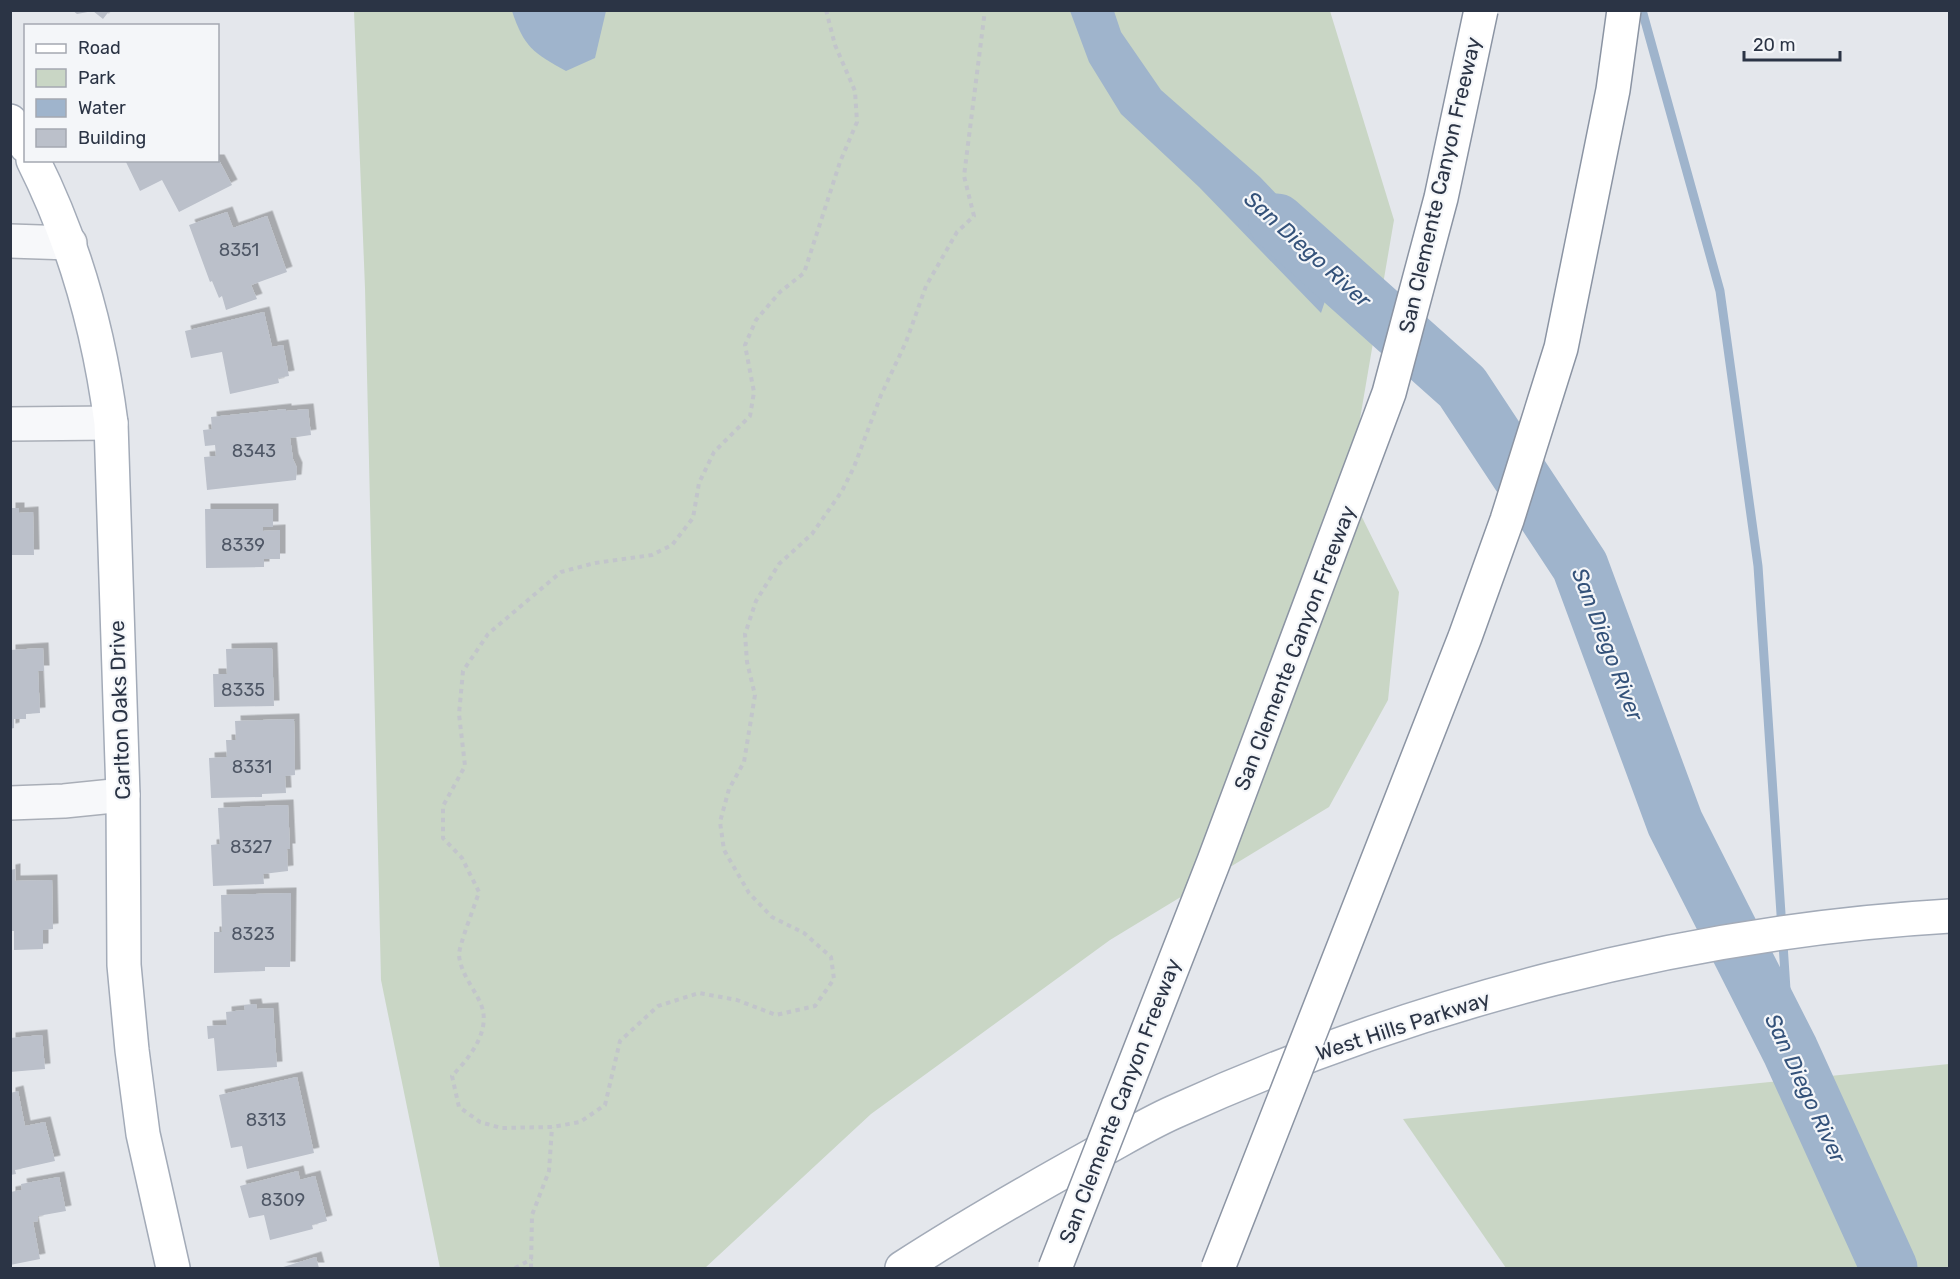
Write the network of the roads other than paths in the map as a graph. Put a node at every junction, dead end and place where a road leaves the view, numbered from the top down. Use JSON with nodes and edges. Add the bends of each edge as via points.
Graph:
{"nodes":[{"id":1,"x":1481,"y":10,"type":"edge"},
{"id":2,"x":1624,"y":10,"type":"edge"},
{"id":3,"x":10,"y":121,"type":"edge"},
{"id":4,"x":24,"y":143,"type":"edge"},
{"id":5,"x":34,"y":162,"type":"edge"},
{"id":6,"x":10,"y":241,"type":"edge"},
{"id":7,"x":70,"y":243,"type":"junction"},
{"id":8,"x":111,"y":423,"type":"junction"},
{"id":9,"x":10,"y":424,"type":"edge"},
{"id":10,"x":123,"y":795,"type":"junction"},
{"id":11,"x":10,"y":803,"type":"edge"},
{"id":12,"x":1950,"y":916,"type":"edge"},
{"id":13,"x":173,"y":1269,"type":"edge"},
{"id":14,"x":902,"y":1269,"type":"edge"},
{"id":15,"x":1055,"y":1269,"type":"edge"},
{"id":16,"x":1218,"y":1269,"type":"edge"}],
"edges":[{"from":1,"to":15,"type":"main road","name":"San Clemente Canyon Freeway","bridge":true,"via":[[1441,198],[1389,393],[1214,861]]},
{"from":2,"to":16,"type":"main road","bridge":true,"via":[[1613,90],[1561,348],[1507,520]]},
{"from":3,"to":4,"type":"main road"},
{"from":5,"to":7,"type":"main road","name":"Carlton Oaks Drive"},
{"from":6,"to":7,"type":"street"},
{"from":7,"to":8,"type":"main road","name":"Carlton Oaks Drive","via":[[96,332]]},
{"from":8,"to":9,"type":"street"},
{"from":8,"to":10,"type":"main road","name":"Carlton Oaks Drive"},
{"from":10,"to":11,"type":"street"},
{"from":10,"to":13,"type":"main road","name":"Carlton Oaks Drive","via":[[124,954],[132,1050],[143,1134]]},
{"from":12,"to":14,"type":"main road","name":"West Hills Parkway","via":[[1788,933],[1615,965],[1428,1015],[1233,1086],[1171,1113],[1053,1177]]}]}
